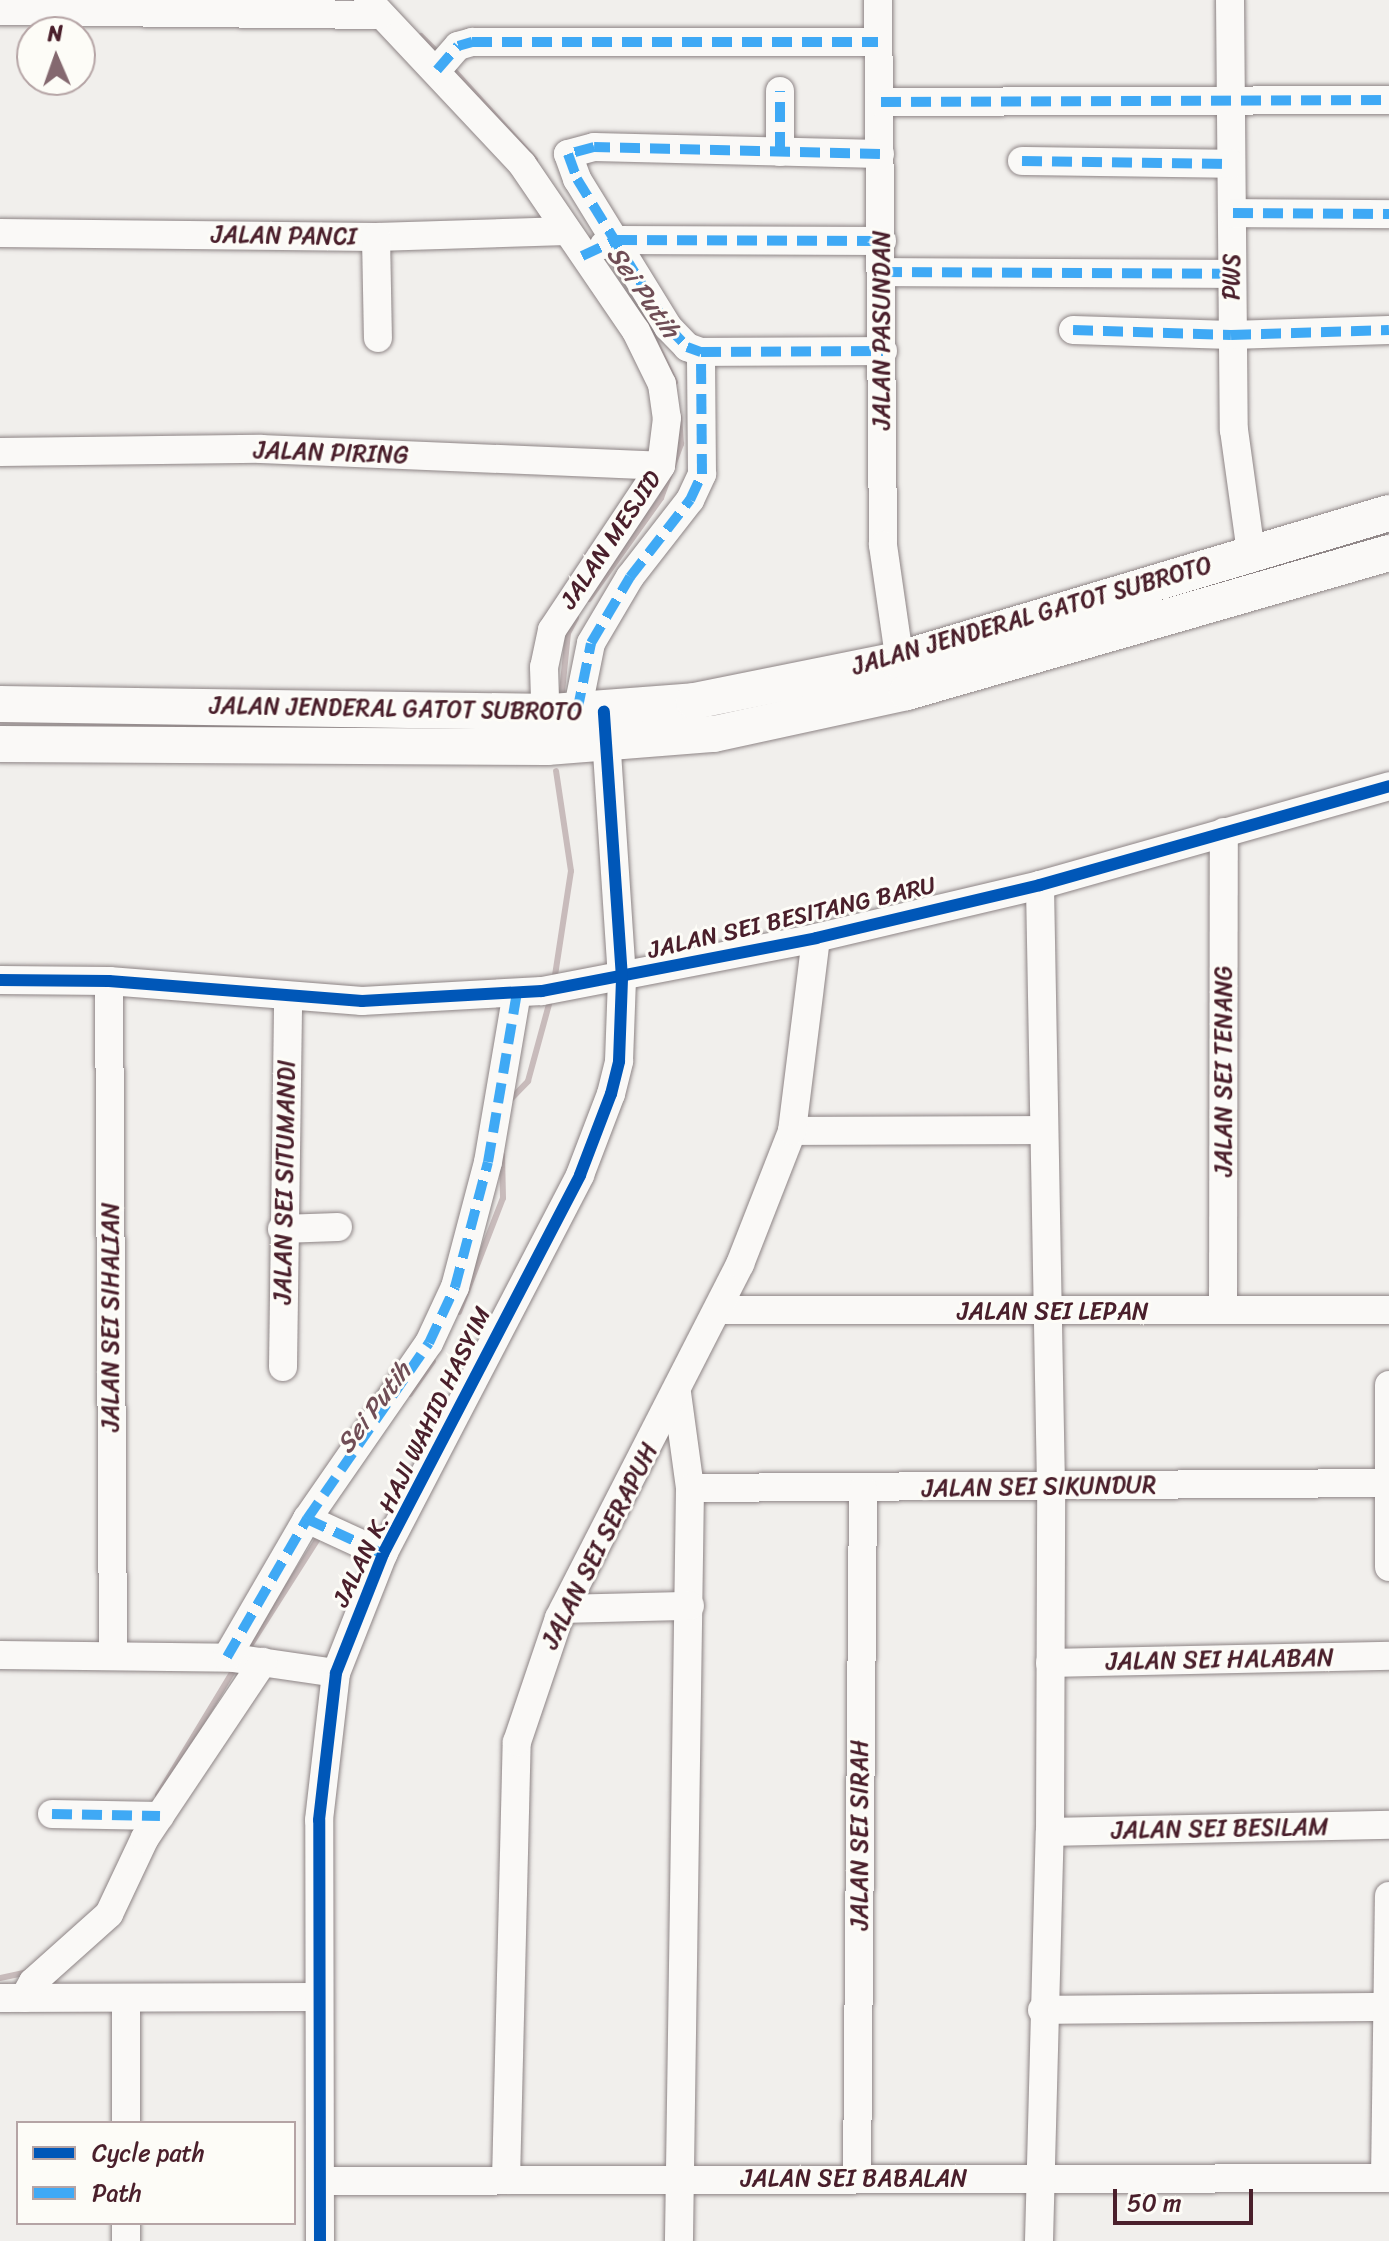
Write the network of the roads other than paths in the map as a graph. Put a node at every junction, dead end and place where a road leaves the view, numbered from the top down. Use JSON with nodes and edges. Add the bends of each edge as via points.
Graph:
{"nodes":[{"id":1,"x":878,"y":0,"type":"edge"},
{"id":2,"x":1230,"y":0,"type":"edge"},
{"id":3,"x":373,"y":7,"type":"edge"},
{"id":4,"x":0,"y":11,"type":"edge"},
{"id":5,"x":878,"y":42,"type":"junction"},
{"id":6,"x":438,"y":68,"type":"junction"},
{"id":7,"x":780,"y":91,"type":"dead end"},
{"id":8,"x":1233,"y":98,"type":"junction"},
{"id":9,"x":1389,"y":100,"type":"edge"},
{"id":10,"x":881,"y":102,"type":"junction"},
{"id":11,"x":780,"y":152,"type":"junction"},
{"id":12,"x":880,"y":154,"type":"junction"},
{"id":13,"x":1022,"y":161,"type":"dead end"},
{"id":14,"x":1231,"y":164,"type":"junction"},
{"id":15,"x":1233,"y":213,"type":"junction"},
{"id":16,"x":1389,"y":214,"type":"edge"},
{"id":17,"x":567,"y":231,"type":"junction"},
{"id":18,"x":0,"y":233,"type":"edge"},
{"id":19,"x":376,"y":237,"type":"junction"},
{"id":20,"x":882,"y":241,"type":"junction"},
{"id":21,"x":594,"y":250,"type":"junction"},
{"id":22,"x":882,"y":272,"type":"junction"},
{"id":23,"x":1231,"y":274,"type":"junction"},
{"id":24,"x":1073,"y":330,"type":"dead end"},
{"id":25,"x":1389,"y":330,"type":"edge"},
{"id":26,"x":1231,"y":335,"type":"junction"},
{"id":27,"x":378,"y":338,"type":"dead end"},
{"id":28,"x":883,"y":351,"type":"junction"},
{"id":29,"x":701,"y":352,"type":"junction"},
{"id":30,"x":0,"y":452,"type":"edge"},
{"id":31,"x":661,"y":466,"type":"junction"},
{"id":32,"x":1389,"y":513,"type":"edge"},
{"id":33,"x":1251,"y":553,"type":"junction"},
{"id":34,"x":1389,"y":553,"type":"edge"},
{"id":35,"x":902,"y":676,"type":"junction"},
{"id":36,"x":0,"y":704,"type":"edge"},
{"id":37,"x":576,"y":725,"type":"junction"},
{"id":38,"x":0,"y":744,"type":"edge"},
{"id":39,"x":1389,"y":786,"type":"edge"},
{"id":40,"x":1224,"y":832,"type":"junction"},
{"id":41,"x":1040,"y":885,"type":"junction"},
{"id":42,"x":816,"y":938,"type":"junction"},
{"id":43,"x":622,"y":978,"type":"junction"},
{"id":44,"x":0,"y":980,"type":"edge"},
{"id":45,"x":109,"y":981,"type":"junction"},
{"id":46,"x":529,"y":992,"type":"junction"},
{"id":47,"x":288,"y":997,"type":"junction"},
{"id":48,"x":1042,"y":1130,"type":"junction"},
{"id":49,"x":792,"y":1131,"type":"junction"},
{"id":50,"x":338,"y":1227,"type":"dead end"},
{"id":51,"x":282,"y":1229,"type":"junction"},
{"id":52,"x":718,"y":1310,"type":"junction"},
{"id":53,"x":1223,"y":1310,"type":"junction"},
{"id":54,"x":1389,"y":1310,"type":"edge"},
{"id":55,"x":1050,"y":1313,"type":"junction"},
{"id":56,"x":283,"y":1367,"type":"dead end"},
{"id":57,"x":1389,"y":1385,"type":"edge"},
{"id":58,"x":677,"y":1393,"type":"junction"},
{"id":59,"x":1389,"y":1483,"type":"edge"},
{"id":60,"x":1051,"y":1487,"type":"junction"},
{"id":61,"x":690,"y":1488,"type":"junction"},
{"id":62,"x":863,"y":1490,"type":"junction"},
{"id":63,"x":318,"y":1525,"type":"junction"},
{"id":64,"x":383,"y":1554,"type":"junction"},
{"id":65,"x":1389,"y":1567,"type":"edge"},
{"id":66,"x":690,"y":1606,"type":"junction"},
{"id":67,"x":564,"y":1609,"type":"junction"},
{"id":68,"x":113,"y":1653,"type":"junction"},
{"id":69,"x":0,"y":1655,"type":"edge"},
{"id":70,"x":1389,"y":1656,"type":"edge"},
{"id":71,"x":244,"y":1659,"type":"junction"},
{"id":72,"x":1050,"y":1663,"type":"junction"},
{"id":73,"x":336,"y":1673,"type":"junction"},
{"id":74,"x":52,"y":1814,"type":"dead end"},
{"id":75,"x":152,"y":1816,"type":"junction"},
{"id":76,"x":1389,"y":1825,"type":"edge"},
{"id":77,"x":1050,"y":1832,"type":"junction"},
{"id":78,"x":1389,"y":1896,"type":"edge"},
{"id":79,"x":319,"y":1997,"type":"junction"},
{"id":80,"x":12,"y":1998,"type":"edge"},
{"id":81,"x":126,"y":1999,"type":"junction"},
{"id":82,"x":1387,"y":2007,"type":"junction"},
{"id":83,"x":1042,"y":2010,"type":"junction"},
{"id":84,"x":126,"y":2121,"type":"edge"},
{"id":85,"x":1387,"y":2178,"type":"edge"},
{"id":86,"x":857,"y":2179,"type":"junction"},
{"id":87,"x":1040,"y":2179,"type":"junction"},
{"id":88,"x":506,"y":2180,"type":"junction"},
{"id":89,"x":679,"y":2180,"type":"junction"},
{"id":90,"x":320,"y":2181,"type":"junction"},
{"id":91,"x":320,"y":2241,"type":"edge"},
{"id":92,"x":679,"y":2241,"type":"edge"},
{"id":93,"x":1039,"y":2241,"type":"edge"}],
"edges":[{"from":1,"to":5,"type":"street","name":"JALAN PASUNDAN"},
{"from":2,"to":8,"type":"street","name":"PWS"},
{"from":3,"to":4,"type":"street"},
{"from":3,"to":6,"type":"street","name":"JALAN MESJID"},
{"from":5,"to":6,"type":"street","via":[[458,46]]},
{"from":5,"to":10,"type":"street","name":"JALAN PASUNDAN"},
{"from":6,"to":17,"type":"street","name":"JALAN MESJID","via":[[522,164]]},
{"from":7,"to":11,"type":"street"},
{"from":8,"to":9,"type":"street"},
{"from":8,"to":10,"type":"street"},
{"from":8,"to":14,"type":"street","name":"PWS"},
{"from":10,"to":12,"type":"street","name":"JALAN PASUNDAN"},
{"from":11,"to":12,"type":"street"},
{"from":11,"to":21,"type":"street","via":[[571,150]]},
{"from":12,"to":20,"type":"street","name":"JALAN PASUNDAN"},
{"from":13,"to":14,"type":"street"},
{"from":14,"to":15,"type":"street","name":"PWS"},
{"from":15,"to":16,"type":"street"},
{"from":15,"to":23,"type":"street","name":"PWS"},
{"from":17,"to":19,"type":"street","name":"JALAN PANCI"},
{"from":17,"to":21,"type":"street","name":"JALAN MESJID"},
{"from":18,"to":19,"type":"street","name":"JALAN PANCI"},
{"from":19,"to":27,"type":"street"},
{"from":20,"to":21,"type":"street"},
{"from":20,"to":22,"type":"street","name":"JALAN PASUNDAN"},
{"from":21,"to":29,"type":"street","via":[[687,347]]},
{"from":21,"to":31,"type":"street","name":"JALAN MESJID","via":[[662,384],[667,418]]},
{"from":22,"to":23,"type":"street"},
{"from":22,"to":28,"type":"street","name":"JALAN PASUNDAN"},
{"from":23,"to":26,"type":"street","name":"PWS"},
{"from":24,"to":26,"type":"street"},
{"from":25,"to":26,"type":"street"},
{"from":26,"to":33,"type":"street","name":"PWS","via":[[1234,430]]},
{"from":28,"to":29,"type":"street"},
{"from":28,"to":35,"type":"street","name":"JALAN PASUNDAN","via":[[883,545]]},
{"from":29,"to":37,"type":"street","via":[[702,474],[690,500],[630,577],[591,643]]},
{"from":30,"to":31,"type":"street","name":"JALAN PIRING","via":[[261,449]]},
{"from":31,"to":37,"type":"street","name":"JALAN MESJID","via":[[552,630],[544,667]]},
{"from":32,"to":33,"type":"main road","name":"JALAN JENDERAL GATOT SUBROTO"},
{"from":33,"to":35,"type":"main road","name":"JALAN JENDERAL GATOT SUBROTO"},
{"from":34,"to":35,"type":"main road","name":"JALAN JENDERAL GATOT SUBROTO"},
{"from":35,"to":37,"type":"main road","name":"JALAN JENDERAL GATOT SUBROTO","via":[[694,701]]},
{"from":36,"to":37,"type":"main road","name":"JALAN JENDERAL GATOT SUBROTO"},
{"from":37,"to":38,"type":"main road","name":"JALAN JENDERAL GATOT SUBROTO"},
{"from":37,"to":43,"type":"street","name":"JALAN K. HAJI WAHID HASYIM"},
{"from":39,"to":40,"type":"street","name":"JALAN SEI BESITANG BARU"},
{"from":40,"to":41,"type":"street","name":"JALAN SEI BESITANG BARU"},
{"from":40,"to":53,"type":"street","name":"JALAN SEI TENANG"},
{"from":41,"to":42,"type":"street","name":"JALAN SEI BESITANG BARU"},
{"from":41,"to":48,"type":"street"},
{"from":42,"to":43,"type":"street","name":"JALAN SEI BESITANG BARU"},
{"from":42,"to":49,"type":"street","name":"JALAN SEI SERAPUH"},
{"from":43,"to":46,"type":"street","name":"JALAN SEI BESITANG BARU"},
{"from":43,"to":64,"type":"street","name":"JALAN K. HAJI WAHID HASYIM","via":[[619,1061],[600,1127]]},
{"from":44,"to":45,"type":"street","name":"JALAN SEI BESITANG BARU"},
{"from":45,"to":47,"type":"street","name":"JALAN SEI BESITANG BARU"},
{"from":45,"to":68,"type":"street","name":"JALAN SEI SIHALIAN"},
{"from":46,"to":47,"type":"street","name":"JALAN SEI BESITANG BARU","via":[[362,1001]]},
{"from":46,"to":63,"type":"street","via":[[455,1287],[429,1343]]},
{"from":47,"to":51,"type":"street","name":"JALAN SEI SITUMANDI"},
{"from":48,"to":49,"type":"street"},
{"from":48,"to":55,"type":"street"},
{"from":49,"to":52,"type":"street","name":"JALAN SEI SERAPUH"},
{"from":50,"to":51,"type":"street"},
{"from":51,"to":56,"type":"street","name":"JALAN SEI SITUMANDI"},
{"from":52,"to":55,"type":"street","name":"JALAN SEI LEPAN"},
{"from":52,"to":58,"type":"street","name":"JALAN SEI SERAPUH"},
{"from":53,"to":54,"type":"street","name":"JALAN SEI LEPAN"},
{"from":53,"to":55,"type":"street","name":"JALAN SEI LEPAN"},
{"from":55,"to":60,"type":"street"},
{"from":57,"to":59,"type":"street"},
{"from":58,"to":61,"type":"street"},
{"from":58,"to":67,"type":"street","name":"JALAN SEI SERAPUH"},
{"from":59,"to":60,"type":"street","name":"JALAN SEI SIKUNDUR"},
{"from":59,"to":65,"type":"street"},
{"from":60,"to":62,"type":"street","name":"JALAN SEI SIKUNDUR"},
{"from":60,"to":72,"type":"street"},
{"from":61,"to":62,"type":"street","name":"JALAN SEI SIKUNDUR"},
{"from":61,"to":66,"type":"street"},
{"from":62,"to":86,"type":"street","name":"JALAN SEI SIRAH"},
{"from":63,"to":64,"type":"street"},
{"from":63,"to":71,"type":"street"},
{"from":64,"to":73,"type":"street","name":"JALAN K. HAJI WAHID HASYIM"},
{"from":66,"to":67,"type":"street"},
{"from":66,"to":89,"type":"street"},
{"from":67,"to":88,"type":"street","name":"JALAN SEI SERAPUH","via":[[517,1742]]},
{"from":68,"to":69,"type":"street"},
{"from":68,"to":71,"type":"street"},
{"from":70,"to":72,"type":"street","name":"JALAN SEI HALABAN"},
{"from":71,"to":73,"type":"street"},
{"from":71,"to":75,"type":"street"},
{"from":72,"to":77,"type":"street"},
{"from":73,"to":79,"type":"street","name":"JALAN K. HAJI WAHID HASYIM","via":[[319,1820]]},
{"from":74,"to":75,"type":"street"},
{"from":75,"to":80,"type":"street","via":[[104,1922]]},
{"from":76,"to":77,"type":"street","name":"JALAN SEI BESILAM"},
{"from":77,"to":83,"type":"street"},
{"from":78,"to":82,"type":"street"},
{"from":79,"to":81,"type":"street"},
{"from":79,"to":90,"type":"street","name":"JALAN K. HAJI WAHID HASYIM"},
{"from":80,"to":81,"type":"street"},
{"from":81,"to":84,"type":"street"},
{"from":82,"to":83,"type":"street"},
{"from":82,"to":85,"type":"street"},
{"from":83,"to":87,"type":"street"},
{"from":85,"to":87,"type":"street","name":"JALAN SEI BABALAN"},
{"from":86,"to":87,"type":"street","name":"JALAN SEI BABALAN"},
{"from":86,"to":89,"type":"street","name":"JALAN SEI BABALAN"},
{"from":87,"to":93,"type":"street"},
{"from":88,"to":89,"type":"street","name":"JALAN SEI BABALAN"},
{"from":88,"to":90,"type":"street","name":"JALAN SEI BABALAN"},
{"from":89,"to":92,"type":"street"},
{"from":90,"to":91,"type":"street","name":"JALAN K. HAJI WAHID HASYIM"}]}
